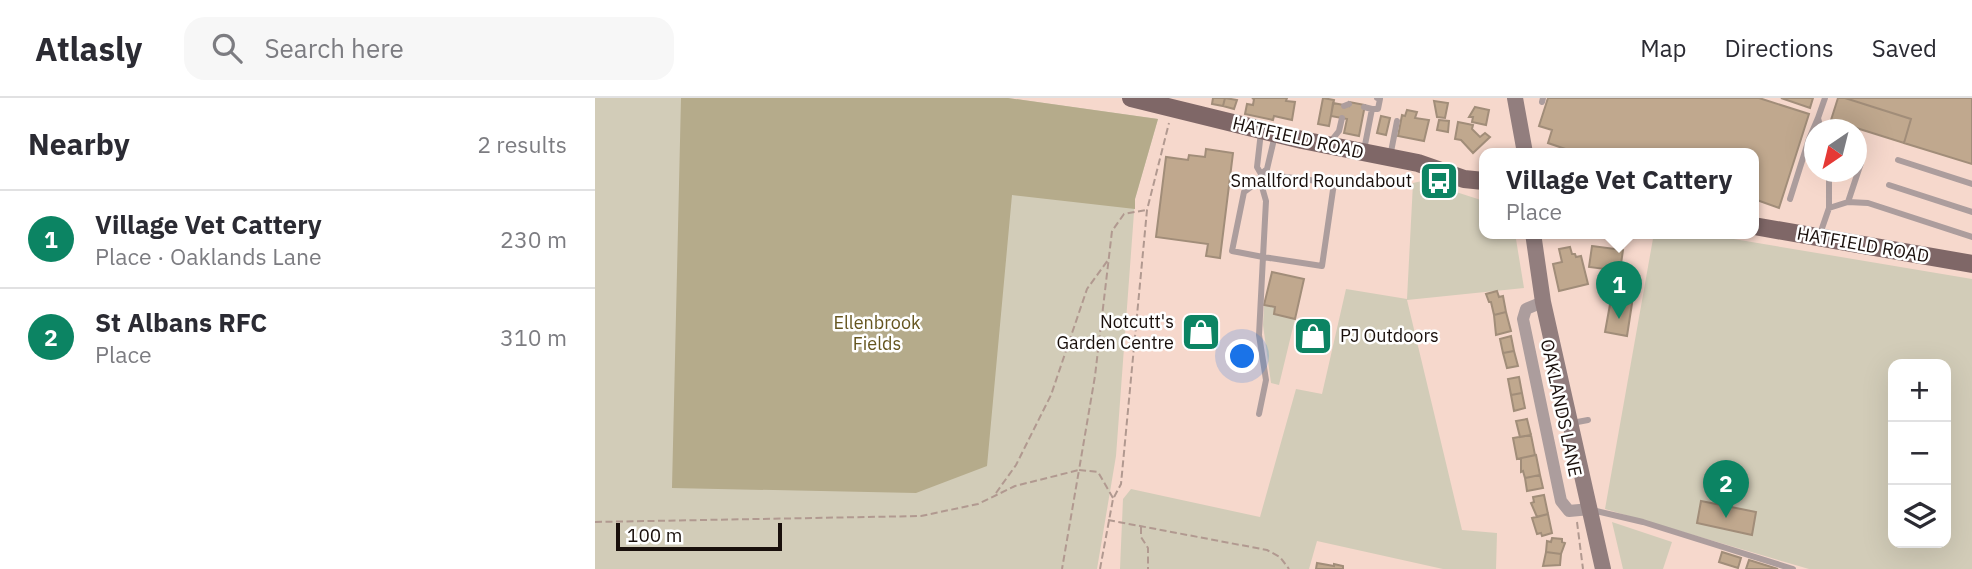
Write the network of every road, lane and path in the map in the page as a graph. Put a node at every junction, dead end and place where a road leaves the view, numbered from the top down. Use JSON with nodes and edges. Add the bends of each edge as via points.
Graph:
{"nodes":[{"id":1,"x":1131,"y":98,"type":"edge"},
{"id":2,"x":1377,"y":98,"type":"edge"},
{"id":3,"x":1515,"y":98,"type":"edge"},
{"id":4,"x":1825,"y":98,"type":"edge"},
{"id":5,"x":1174,"y":107,"type":"junction"},
{"id":6,"x":1364,"y":107,"type":"dead end"},
{"id":7,"x":1372,"y":109,"type":"junction"},
{"id":8,"x":1818,"y":117,"type":"joint"},
{"id":9,"x":1362,"y":119,"type":"dead end"},
{"id":10,"x":1370,"y":121,"type":"junction"},
{"id":11,"x":1397,"y":121,"type":"dead end"},
{"id":12,"x":1342,"y":124,"type":"dead end"},
{"id":13,"x":1360,"y":130,"type":"dead end"},
{"id":14,"x":1268,"y":131,"type":"junction"},
{"id":15,"x":1368,"y":132,"type":"junction"},
{"id":16,"x":1327,"y":146,"type":"junction"},
{"id":17,"x":1524,"y":148,"type":"edge"},
{"id":18,"x":1364,"y":154,"type":"junction"},
{"id":19,"x":1390,"y":158,"type":"junction"},
{"id":20,"x":1898,"y":160,"type":"dead end"},
{"id":21,"x":1260,"y":177,"type":"junction"},
{"id":22,"x":1465,"y":179,"type":"junction"},
{"id":23,"x":1479,"y":180,"type":"edge"},
{"id":24,"x":1829,"y":182,"type":"edge"},
{"id":25,"x":1855,"y":182,"type":"edge"},
{"id":26,"x":1972,"y":184,"type":"edge"},
{"id":27,"x":1889,"y":186,"type":"dead end"},
{"id":28,"x":1479,"y":188,"type":"edge"},
{"id":29,"x":1790,"y":199,"type":"dead end"},
{"id":30,"x":1848,"y":202,"type":"junction"},
{"id":31,"x":1829,"y":208,"type":"junction"},
{"id":32,"x":1147,"y":210,"type":"junction"},
{"id":33,"x":1972,"y":212,"type":"edge"},
{"id":34,"x":1759,"y":227,"type":"edge"},
{"id":35,"x":1819,"y":236,"type":"junction"},
{"id":36,"x":1972,"y":237,"type":"edge"},
{"id":37,"x":1532,"y":239,"type":"edge"},
{"id":38,"x":1263,"y":257,"type":"junction"},
{"id":39,"x":1109,"y":260,"type":"junction"},
{"id":40,"x":1972,"y":264,"type":"edge"},
{"id":41,"x":1543,"y":302,"type":"junction"},
{"id":42,"x":1259,"y":414,"type":"dead end"},
{"id":43,"x":1588,"y":420,"type":"dead end"},
{"id":44,"x":1570,"y":424,"type":"junction"},
{"id":45,"x":1079,"y":470,"type":"junction"},
{"id":46,"x":994,"y":496,"type":"junction"},
{"id":47,"x":1113,"y":499,"type":"junction"},
{"id":48,"x":1583,"y":510,"type":"junction"},
{"id":49,"x":1108,"y":520,"type":"junction"},
{"id":50,"x":595,"y":522,"type":"edge"},
{"id":51,"x":1141,"y":526,"type":"junction"},
{"id":52,"x":1062,"y":569,"type":"edge"},
{"id":53,"x":1100,"y":569,"type":"edge"},
{"id":54,"x":1148,"y":569,"type":"edge"},
{"id":55,"x":1289,"y":569,"type":"edge"},
{"id":56,"x":1583,"y":569,"type":"edge"},
{"id":57,"x":1603,"y":569,"type":"edge"},
{"id":58,"x":1793,"y":569,"type":"edge"}],
"edges":[{"from":1,"to":5,"type":"main road","name":"HATFIELD ROAD"},
{"from":2,"to":7,"type":"lane","via":[[1378,109]]},
{"from":3,"to":17,"type":"street"},
{"from":4,"to":8,"type":"lane"},
{"from":5,"to":14,"type":"main road","name":"HATFIELD ROAD"},
{"from":5,"to":32,"type":"path"},
{"from":6,"to":7,"type":"lane"},
{"from":7,"to":10,"type":"lane"},
{"from":8,"to":29,"type":"lane"},
{"from":9,"to":10,"type":"lane"},
{"from":10,"to":15,"type":"lane"},
{"from":11,"to":19,"type":"lane"},
{"from":12,"to":16,"type":"lane"},
{"from":13,"to":15,"type":"lane"},
{"from":14,"to":16,"type":"main road","name":"HATFIELD ROAD"},
{"from":14,"to":21,"type":"lane","via":[[1257,167]]},
{"from":14,"to":21,"type":"lane","via":[[1268,169]]},
{"from":15,"to":18,"type":"lane"},
{"from":16,"to":18,"type":"main road","name":"HATFIELD ROAD"},
{"from":18,"to":19,"type":"main road","name":"HATFIELD ROAD"},
{"from":19,"to":22,"type":"main road","name":"HATFIELD ROAD"},
{"from":20,"to":26,"type":"lane"},
{"from":21,"to":38,"type":"lane","via":[[1266,201]]},
{"from":21,"to":38,"type":"lane","via":[[1244,192],[1232,250]]},
{"from":21,"to":38,"type":"lane","via":[[1334,183],[1322,266]]},
{"from":22,"to":23,"type":"main road","name":"HATFIELD ROAD"},
{"from":22,"to":28,"type":"main road","name":"HATFIELD ROAD"},
{"from":24,"to":31,"type":"lane"},
{"from":25,"to":30,"type":"lane"},
{"from":27,"to":33,"type":"lane"},
{"from":30,"to":31,"type":"lane"},
{"from":30,"to":36,"type":"lane","via":[[1868,203]]},
{"from":31,"to":35,"type":"lane"},
{"from":32,"to":39,"type":"path","via":[[1125,214],[1112,231]]},
{"from":32,"to":47,"type":"path","via":[[1121,484]]},
{"from":34,"to":35,"type":"main road","name":"HATFIELD ROAD"},
{"from":35,"to":40,"type":"main road","name":"HATFIELD ROAD"},
{"from":37,"to":41,"type":"street","name":"OAKLANDS LANE"},
{"from":38,"to":42,"type":"lane","via":[[1259,335],[1266,380]]},
{"from":39,"to":45,"type":"path"},
{"from":39,"to":46,"type":"path","via":[[1087,289],[1051,395],[1016,465]]},
{"from":41,"to":44,"type":"street","name":"OAKLANDS LANE"},
{"from":41,"to":48,"type":"street","name":"OAKLANDS LANE","via":[[1526,309],[1523,319],[1561,501],[1566,509]]},
{"from":43,"to":44,"type":"lane"},
{"from":44,"to":48,"type":"street","name":"OAKLANDS LANE"},
{"from":45,"to":46,"type":"path"},
{"from":45,"to":47,"type":"path","via":[[1098,472]]},
{"from":45,"to":52,"type":"path"},
{"from":46,"to":50,"type":"path","via":[[921,516]]},
{"from":47,"to":49,"type":"path"},
{"from":48,"to":56,"type":"path"},
{"from":48,"to":57,"type":"street","name":"OAKLANDS LANE"},
{"from":48,"to":58,"type":"lane","via":[[1643,522]]},
{"from":49,"to":51,"type":"path"},
{"from":49,"to":53,"type":"path"},
{"from":51,"to":54,"type":"path"},
{"from":51,"to":55,"type":"path","via":[[1267,550]]}]}
